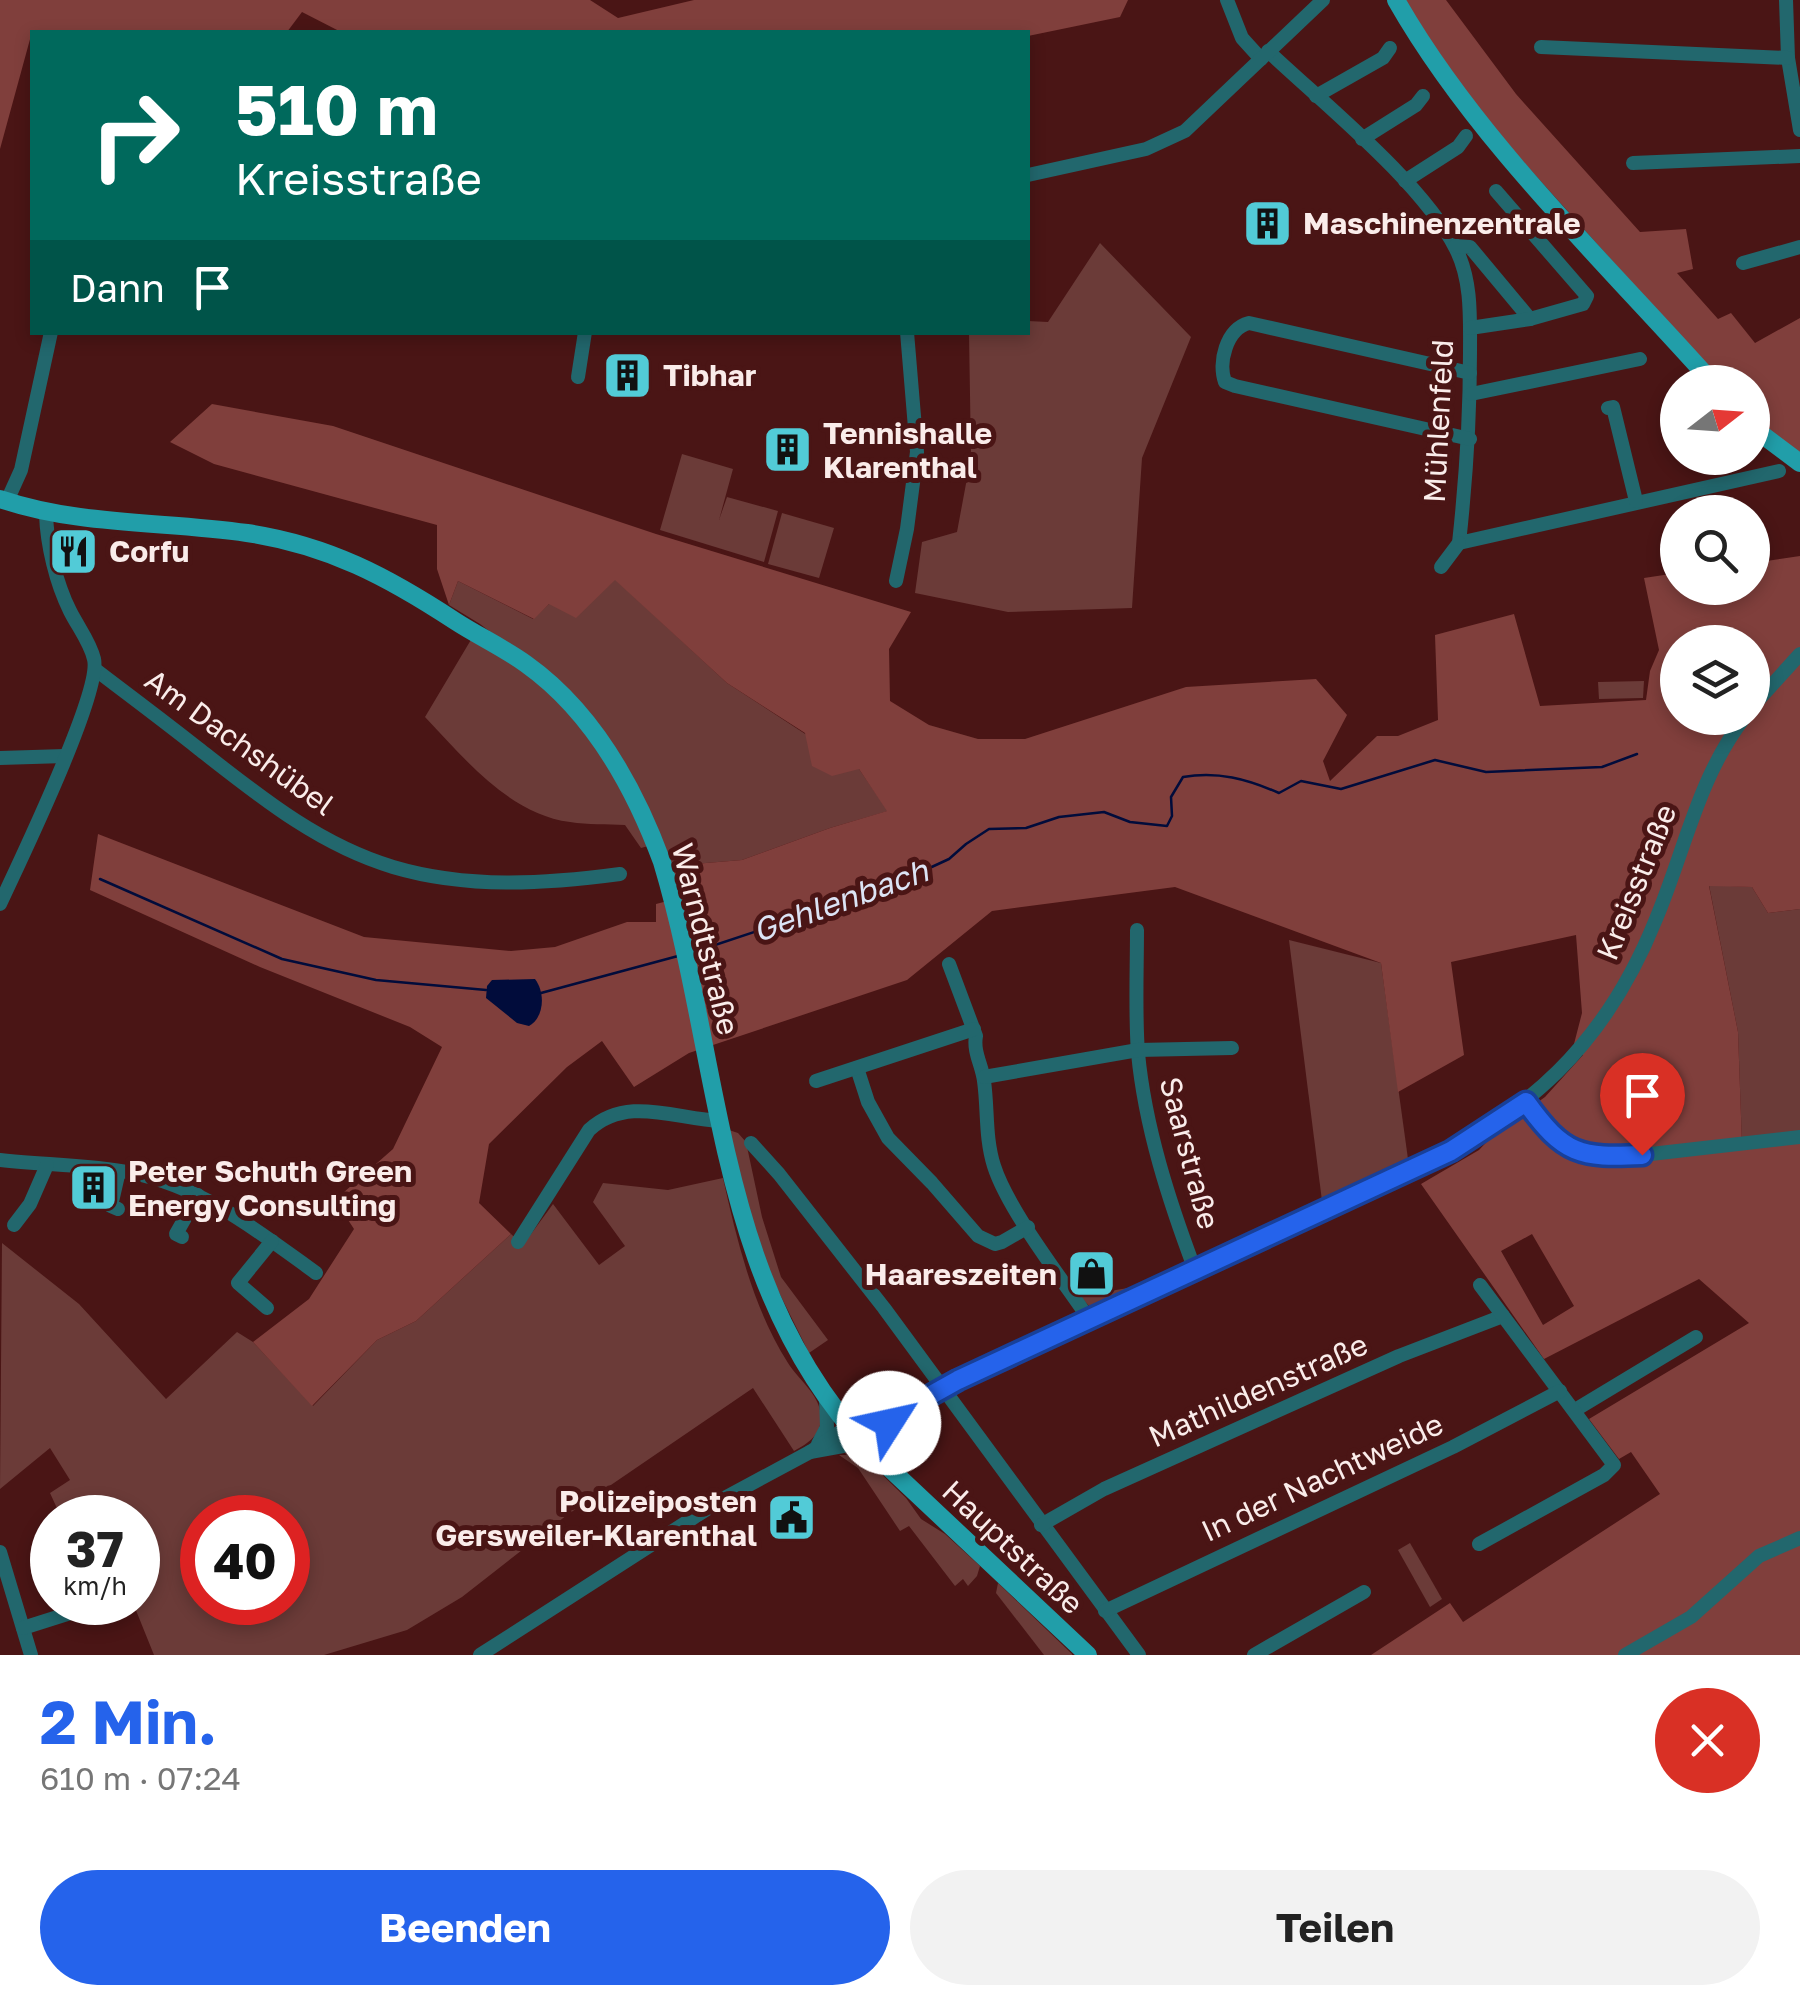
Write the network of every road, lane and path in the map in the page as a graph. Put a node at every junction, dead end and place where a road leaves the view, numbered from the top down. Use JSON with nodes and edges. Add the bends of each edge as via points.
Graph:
{"nodes":[{"id":1,"x":1227,"y":0,"type":"edge"},
{"id":2,"x":1323,"y":0,"type":"edge"},
{"id":3,"x":1396,"y":0,"type":"edge"},
{"id":4,"x":1786,"y":0,"type":"edge"},
{"id":5,"x":1541,"y":47,"type":"dead end"},
{"id":6,"x":1390,"y":48,"type":"dead end"},
{"id":7,"x":1264,"y":54,"type":"junction"},
{"id":8,"x":1788,"y":58,"type":"junction"},
{"id":9,"x":1316,"y":96,"type":"junction"},
{"id":10,"x":1423,"y":96,"type":"dead end"},
{"id":11,"x":1800,"y":130,"type":"edge"},
{"id":12,"x":1466,"y":136,"type":"dead end"},
{"id":13,"x":1362,"y":139,"type":"junction"},
{"id":14,"x":1800,"y":156,"type":"edge"},
{"id":15,"x":1634,"y":163,"type":"dead end"},
{"id":16,"x":1030,"y":175,"type":"edge"},
{"id":17,"x":1405,"y":182,"type":"junction"},
{"id":18,"x":1496,"y":191,"type":"dead end"},
{"id":19,"x":1455,"y":246,"type":"junction"},
{"id":20,"x":1800,"y":247,"type":"edge"},
{"id":21,"x":1742,"y":263,"type":"dead end"},
{"id":22,"x":1530,"y":319,"type":"junction"},
{"id":23,"x":1470,"y":328,"type":"junction"},
{"id":24,"x":50,"y":335,"type":"edge"},
{"id":25,"x":585,"y":335,"type":"edge"},
{"id":26,"x":906,"y":335,"type":"edge"},
{"id":27,"x":1640,"y":359,"type":"dead end"},
{"id":28,"x":1696,"y":365,"type":"edge"},
{"id":29,"x":1470,"y":373,"type":"junction"},
{"id":30,"x":578,"y":377,"type":"dead end"},
{"id":31,"x":1471,"y":394,"type":"junction"},
{"id":32,"x":1608,"y":408,"type":"dead end"},
{"id":33,"x":1470,"y":439,"type":"junction"},
{"id":34,"x":1770,"y":440,"type":"edge"},
{"id":35,"x":1800,"y":463,"type":"edge"},
{"id":36,"x":1779,"y":471,"type":"dead end"},
{"id":37,"x":4,"y":500,"type":"edge"},
{"id":38,"x":1636,"y":501,"type":"junction"},
{"id":39,"x":46,"y":514,"type":"junction"},
{"id":40,"x":1459,"y":543,"type":"junction"},
{"id":41,"x":1441,"y":568,"type":"dead end"},
{"id":42,"x":896,"y":581,"type":"dead end"},
{"id":43,"x":1800,"y":654,"type":"edge"},
{"id":44,"x":96,"y":670,"type":"junction"},
{"id":45,"x":1770,"y":687,"type":"edge"},
{"id":46,"x":1734,"y":735,"type":"edge"},
{"id":47,"x":66,"y":756,"type":"junction"},
{"id":48,"x":0,"y":758,"type":"edge"},
{"id":49,"x":620,"y":874,"type":"dead end"},
{"id":50,"x":0,"y":904,"type":"edge"},
{"id":51,"x":1137,"y":930,"type":"dead end"},
{"id":52,"x":950,"y":964,"type":"dead end"},
{"id":53,"x":974,"y":1029,"type":"junction"},
{"id":54,"x":1232,"y":1048,"type":"dead end"},
{"id":55,"x":1138,"y":1050,"type":"junction"},
{"id":56,"x":857,"y":1068,"type":"junction"},
{"id":57,"x":984,"y":1077,"type":"junction"},
{"id":58,"x":816,"y":1081,"type":"dead end"},
{"id":59,"x":1526,"y":1102,"type":"junction"},
{"id":60,"x":720,"y":1121,"type":"junction"},
{"id":61,"x":1800,"y":1136,"type":"edge"},
{"id":62,"x":751,"y":1143,"type":"dead end"},
{"id":63,"x":0,"y":1160,"type":"edge"},
{"id":64,"x":47,"y":1166,"type":"junction"},
{"id":65,"x":119,"y":1171,"type":"junction"},
{"id":66,"x":198,"y":1195,"type":"junction"},
{"id":67,"x":118,"y":1208,"type":"dead end"},
{"id":68,"x":14,"y":1225,"type":"dead end"},
{"id":69,"x":1028,"y":1227,"type":"junction"},
{"id":70,"x":182,"y":1237,"type":"dead end"},
{"id":71,"x":272,"y":1241,"type":"junction"},
{"id":72,"x":518,"y":1242,"type":"dead end"},
{"id":73,"x":1195,"y":1270,"type":"junction"},
{"id":74,"x":316,"y":1273,"type":"dead end"},
{"id":75,"x":1480,"y":1286,"type":"dead end"},
{"id":76,"x":267,"y":1308,"type":"dead end"},
{"id":77,"x":1502,"y":1316,"type":"junction"},
{"id":78,"x":1089,"y":1319,"type":"junction"},
{"id":79,"x":1696,"y":1336,"type":"dead end"},
{"id":80,"x":944,"y":1388,"type":"junction"},
{"id":81,"x":1560,"y":1391,"type":"junction"},
{"id":82,"x":826,"y":1398,"type":"junction"},
{"id":83,"x":916,"y":1402,"type":"junction"},
{"id":84,"x":1574,"y":1410,"type":"junction"},
{"id":85,"x":890,"y":1418,"type":"junction"},
{"id":86,"x":853,"y":1432,"type":"junction"},
{"id":87,"x":812,"y":1452,"type":"junction"},
{"id":88,"x":894,"y":1473,"type":"junction"},
{"id":89,"x":1041,"y":1525,"type":"junction"},
{"id":90,"x":1800,"y":1538,"type":"edge"},
{"id":91,"x":1479,"y":1544,"type":"dead end"},
{"id":92,"x":0,"y":1552,"type":"edge"},
{"id":93,"x":1364,"y":1592,"type":"dead end"},
{"id":94,"x":1105,"y":1611,"type":"junction"},
{"id":95,"x":33,"y":1625,"type":"edge"},
{"id":96,"x":23,"y":1628,"type":"junction"},
{"id":97,"x":31,"y":1655,"type":"edge"},
{"id":98,"x":480,"y":1655,"type":"edge"},
{"id":99,"x":1088,"y":1655,"type":"edge"},
{"id":100,"x":1139,"y":1655,"type":"edge"},
{"id":101,"x":1254,"y":1655,"type":"edge"},
{"id":102,"x":1625,"y":1655,"type":"edge"}],
"edges":[{"from":1,"to":7,"type":"street","name":"Mühlenfeld","via":[[1242,38]]},
{"from":2,"to":7,"type":"street"},
{"from":3,"to":28,"type":"main road","via":[[1491,133]]},
{"from":4,"to":8,"type":"street"},
{"from":5,"to":8,"type":"street"},
{"from":6,"to":9,"type":"street"},
{"from":7,"to":9,"type":"street","name":"Mühlenfeld"},
{"from":7,"to":16,"type":"street","via":[[1197,122],[1168,140]]},
{"from":8,"to":11,"type":"street"},
{"from":9,"to":13,"type":"street","name":"Mühlenfeld"},
{"from":10,"to":13,"type":"street"},
{"from":12,"to":17,"type":"street"},
{"from":13,"to":17,"type":"street","name":"Mühlenfeld"},
{"from":14,"to":15,"type":"street"},
{"from":17,"to":19,"type":"street","name":"Mühlenfeld"},
{"from":18,"to":22,"type":"street","via":[[1587,296],[1583,304]]},
{"from":19,"to":22,"type":"street","via":[[1470,247]]},
{"from":19,"to":23,"type":"street","name":"Mühlenfeld","via":[[1467,281]]},
{"from":20,"to":21,"type":"street"},
{"from":22,"to":23,"type":"street"},
{"from":23,"to":29,"type":"street","name":"Mühlenfeld"},
{"from":24,"to":37,"type":"street","via":[[21,470]]},
{"from":25,"to":30,"type":"street"},
{"from":26,"to":42,"type":"street","via":[[917,452]]},
{"from":27,"to":31,"type":"street"},
{"from":29,"to":31,"type":"street","name":"Mühlenfeld"},
{"from":29,"to":33,"type":"street","via":[[1249,323],[1232,336],[1222,362],[1224,382],[1235,386]]},
{"from":31,"to":33,"type":"street","name":"Mühlenfeld"},
{"from":32,"to":38,"type":"street","via":[[1613,407]]},
{"from":33,"to":40,"type":"street","name":"Mühlenfeld"},
{"from":34,"to":35,"type":"main road"},
{"from":36,"to":38,"type":"street","name":"Mühlenfeld"},
{"from":37,"to":39,"type":"main road","name":"Warndtstraße"},
{"from":38,"to":40,"type":"street","name":"Mühlenfeld"},
{"from":39,"to":44,"type":"street","via":[[60,584]]},
{"from":39,"to":60,"type":"main road","name":"Warndtstraße","via":[[248,533],[333,553],[398,583],[549,684],[604,747],[655,842]]},
{"from":40,"to":41,"type":"street"},
{"from":43,"to":45,"type":"street"},
{"from":44,"to":47,"type":"street"},
{"from":44,"to":49,"type":"street","name":"Am Dachshübel","via":[[284,814],[391,866],[480,882]]},
{"from":46,"to":59,"type":"street","name":"Kreisstraße","via":[[1700,795],[1657,918],[1616,998],[1566,1065]]},
{"from":47,"to":48,"type":"street"},
{"from":47,"to":50,"type":"street"},
{"from":51,"to":55,"type":"street","name":"Saarstraße"},
{"from":52,"to":53,"type":"street"},
{"from":53,"to":56,"type":"street"},
{"from":53,"to":57,"type":"street"},
{"from":54,"to":55,"type":"street"},
{"from":55,"to":57,"type":"street"},
{"from":55,"to":73,"type":"street","name":"Saarstraße","via":[[1152,1136]]},
{"from":56,"to":58,"type":"street"},
{"from":56,"to":69,"type":"street","via":[[888,1138],[978,1236],[995,1244]]},
{"from":57,"to":69,"type":"street","via":[[995,1170]]},
{"from":59,"to":61,"type":"street","via":[[1558,1140],[1582,1155],[1642,1155]]},
{"from":59,"to":73,"type":"street","name":"Kreisstraße","via":[[1451,1151]]},
{"from":60,"to":72,"type":"street","via":[[641,1110],[613,1113],[590,1130]]},
{"from":60,"to":82,"type":"main road","name":"Warndtstraße","via":[[752,1254]]},
{"from":62,"to":80,"type":"street"},
{"from":63,"to":64,"type":"street"},
{"from":64,"to":65,"type":"street"},
{"from":64,"to":68,"type":"street"},
{"from":65,"to":66,"type":"street"},
{"from":65,"to":67,"type":"street","via":[[111,1206]]},
{"from":66,"to":70,"type":"street","via":[[176,1234]]},
{"from":66,"to":71,"type":"street"},
{"from":69,"to":78,"type":"street"},
{"from":71,"to":74,"type":"street"},
{"from":71,"to":76,"type":"street","via":[[238,1283]]},
{"from":73,"to":78,"type":"street","name":"Kreisstraße"},
{"from":75,"to":77,"type":"street"},
{"from":77,"to":81,"type":"street"},
{"from":77,"to":89,"type":"street","name":"Mathildenstraße","via":[[1104,1489]]},
{"from":78,"to":80,"type":"street","name":"Kreisstraße"},
{"from":79,"to":84,"type":"street"},
{"from":80,"to":83,"type":"street","name":"Kreisstraße"},
{"from":80,"to":89,"type":"street"},
{"from":81,"to":84,"type":"street"},
{"from":81,"to":94,"type":"street","name":"In der Nachtweide"},
{"from":82,"to":86,"type":"main road","name":"Warndtstraße"},
{"from":82,"to":87,"type":"street","via":[[826,1427]]},
{"from":83,"to":85,"type":"street","name":"Kreisstraße"},
{"from":83,"to":86,"type":"street","name":"Kreisstraße","via":[[865,1415]]},
{"from":84,"to":91,"type":"street","via":[[1614,1465]]},
{"from":85,"to":86,"type":"street","name":"Kreisstraße"},
{"from":85,"to":88,"type":"street"},
{"from":86,"to":87,"type":"street","name":"Kreisstraße","via":[[843,1446]]},
{"from":86,"to":88,"type":"main road","name":"Hauptstraße"},
{"from":87,"to":98,"type":"street","name":"Kreisstraße","via":[[721,1500]]},
{"from":88,"to":99,"type":"main road","name":"Hauptstraße"},
{"from":89,"to":94,"type":"street"},
{"from":90,"to":102,"type":"street","via":[[1759,1556],[1690,1617]]},
{"from":92,"to":96,"type":"street"},
{"from":93,"to":101,"type":"street"},
{"from":94,"to":100,"type":"street"},
{"from":95,"to":96,"type":"street"},
{"from":96,"to":97,"type":"street"}]}
